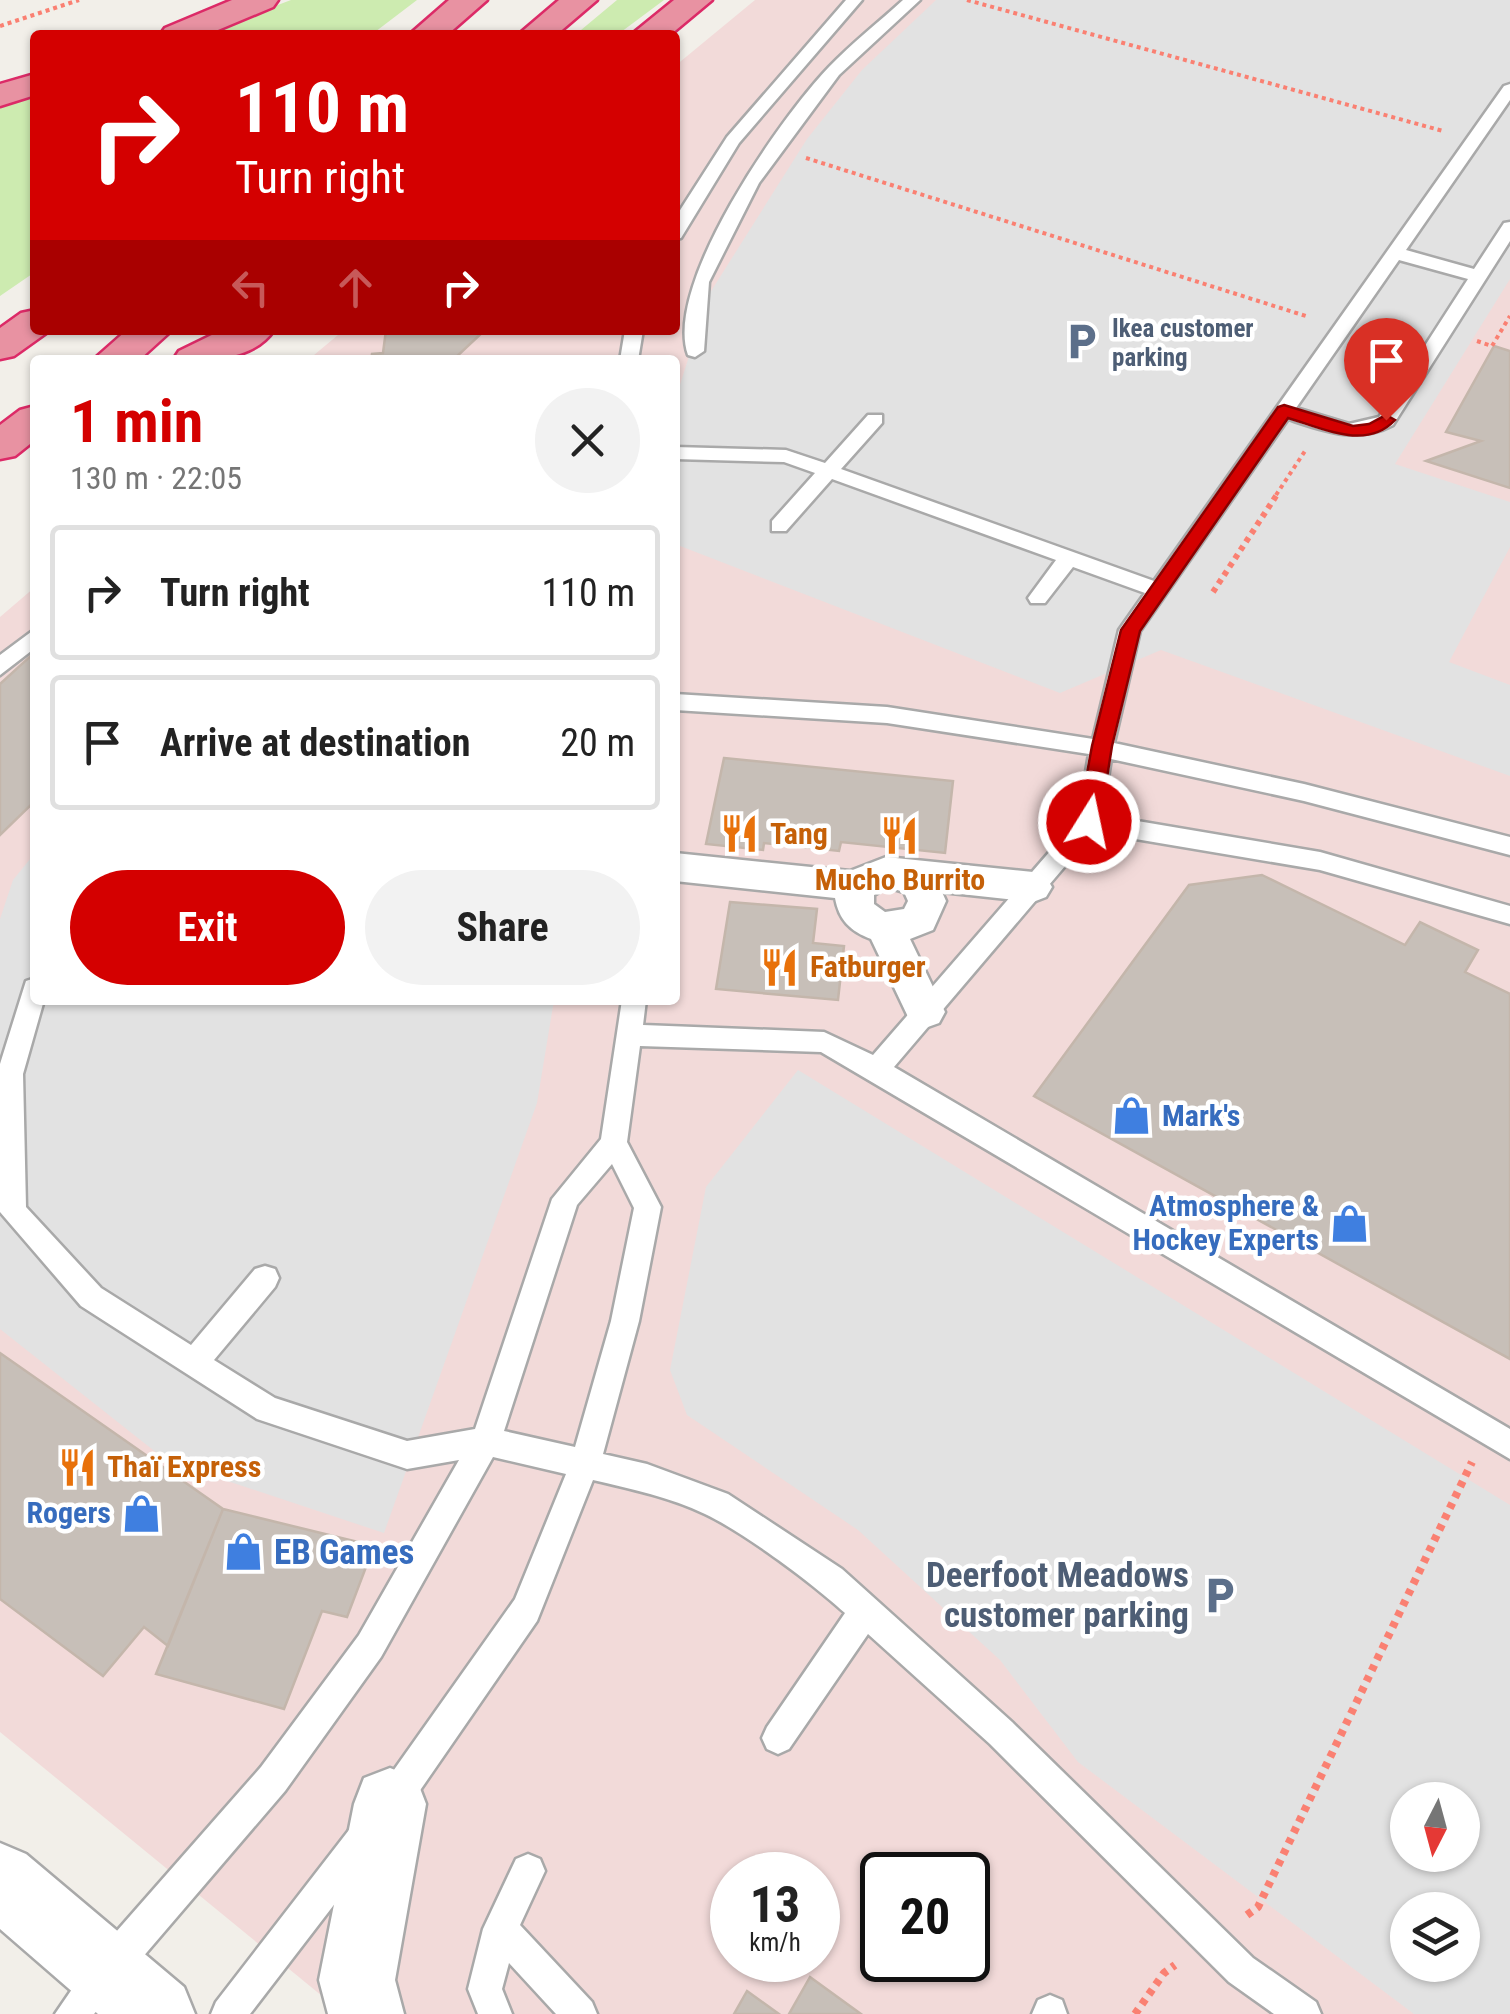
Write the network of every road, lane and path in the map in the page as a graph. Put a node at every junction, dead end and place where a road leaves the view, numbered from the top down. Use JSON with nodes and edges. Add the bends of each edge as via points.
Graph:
{"nodes":[{"id":1,"x":79,"y":0,"type":"edge"},
{"id":2,"x":261,"y":0,"type":"edge"},
{"id":3,"x":470,"y":0,"type":"edge"},
{"id":4,"x":580,"y":0,"type":"edge"},
{"id":5,"x":695,"y":0,"type":"edge"},
{"id":6,"x":854,"y":0,"type":"edge"},
{"id":7,"x":912,"y":0,"type":"edge"},
{"id":8,"x":967,"y":0,"type":"edge"},
{"id":9,"x":0,"y":26,"type":"edge"},
{"id":10,"x":189,"y":30,"type":"edge"},
{"id":11,"x":432,"y":30,"type":"edge"},
{"id":12,"x":541,"y":30,"type":"edge"},
{"id":13,"x":655,"y":30,"type":"edge"},
{"id":14,"x":30,"y":85,"type":"edge"},
{"id":15,"x":1510,"y":89,"type":"edge"},
{"id":16,"x":0,"y":94,"type":"edge"},
{"id":17,"x":1474,"y":140,"type":"junction"},
{"id":18,"x":776,"y":149,"type":"junction"},
{"id":19,"x":683,"y":202,"type":"edge"},
{"id":20,"x":1510,"y":227,"type":"edge"},
{"id":21,"x":1395,"y":253,"type":"junction"},
{"id":22,"x":1478,"y":276,"type":"junction"},
{"id":23,"x":30,"y":326,"type":"edge"},
{"id":24,"x":1342,"y":328,"type":"junction"},
{"id":25,"x":146,"y":335,"type":"edge"},
{"id":26,"x":244,"y":335,"type":"edge"},
{"id":27,"x":0,"y":348,"type":"edge"},
{"id":28,"x":694,"y":351,"type":"dead end"},
{"id":29,"x":120,"y":355,"type":"edge"},
{"id":30,"x":203,"y":355,"type":"edge"},
{"id":31,"x":1284,"y":411,"type":"junction"},
{"id":32,"x":875,"y":418,"type":"dead end"},
{"id":33,"x":30,"y":423,"type":"edge"},
{"id":34,"x":30,"y":433,"type":"edge"},
{"id":35,"x":0,"y":446,"type":"edge"},
{"id":36,"x":680,"y":453,"type":"edge"},
{"id":37,"x":1321,"y":456,"type":"dead end"},
{"id":38,"x":829,"y":469,"type":"junction"},
{"id":39,"x":779,"y":526,"type":"dead end"},
{"id":40,"x":1069,"y":557,"type":"junction"},
{"id":41,"x":1159,"y":590,"type":"junction"},
{"id":42,"x":1213,"y":592,"type":"dead end"},
{"id":43,"x":1038,"y":598,"type":"dead end"},
{"id":44,"x":30,"y":640,"type":"edge"},
{"id":45,"x":0,"y":667,"type":"edge"},
{"id":46,"x":680,"y":702,"type":"edge"},
{"id":47,"x":1102,"y":746,"type":"junction"},
{"id":48,"x":1089,"y":822,"type":"junction"},
{"id":49,"x":1510,"y":846,"type":"edge"},
{"id":50,"x":680,"y":867,"type":"edge"},
{"id":51,"x":910,"y":877,"type":"junction"},
{"id":52,"x":857,"y":886,"type":"junction"},
{"id":53,"x":1033,"y":887,"type":"junction"},
{"id":54,"x":1510,"y":915,"type":"edge"},
{"id":55,"x":886,"y":929,"type":"junction"},
{"id":56,"x":30,"y":1005,"type":"edge"},
{"id":57,"x":633,"y":1005,"type":"edge"},
{"id":58,"x":925,"y":1012,"type":"junction"},
{"id":59,"x":630,"y":1035,"type":"junction"},
{"id":60,"x":876,"y":1069,"type":"junction"},
{"id":61,"x":614,"y":1143,"type":"junction"},
{"id":62,"x":6,"y":1215,"type":"edge"},
{"id":63,"x":266,"y":1278,"type":"dead end"},
{"id":64,"x":194,"y":1363,"type":"junction"},
{"id":65,"x":1499,"y":1438,"type":"edge"},
{"id":66,"x":486,"y":1441,"type":"junction"},
{"id":67,"x":585,"y":1464,"type":"junction"},
{"id":68,"x":865,"y":1610,"type":"junction"},
{"id":69,"x":778,"y":1738,"type":"dead end"},
{"id":70,"x":390,"y":1804,"type":"junction"},
{"id":71,"x":528,"y":1871,"type":"dead end"},
{"id":72,"x":0,"y":1880,"type":"edge"},
{"id":73,"x":500,"y":1929,"type":"junction"},
{"id":74,"x":1211,"y":1942,"type":"junction"},
{"id":75,"x":112,"y":1999,"type":"edge"},
{"id":76,"x":228,"y":2014,"type":"edge"},
{"id":77,"x":366,"y":2014,"type":"edge"},
{"id":78,"x":495,"y":2014,"type":"edge"},
{"id":79,"x":580,"y":2014,"type":"edge"},
{"id":80,"x":1135,"y":2014,"type":"edge"},
{"id":81,"x":1304,"y":2014,"type":"edge"}],
"edges":[{"from":1,"to":9,"type":"path"},
{"from":2,"to":10,"type":"highway"},
{"from":3,"to":11,"type":"highway"},
{"from":4,"to":12,"type":"highway"},
{"from":5,"to":13,"type":"highway"},
{"from":6,"to":19,"type":"lane"},
{"from":7,"to":18,"type":"lane","via":[[833,72]]},
{"from":8,"to":17,"type":"path"},
{"from":14,"to":16,"type":"highway"},
{"from":15,"to":17,"type":"lane"},
{"from":17,"to":21,"type":"lane"},
{"from":18,"to":24,"type":"path"},
{"from":18,"to":28,"type":"lane","via":[[751,182],[700,282]]},
{"from":20,"to":22,"type":"lane"},
{"from":21,"to":22,"type":"lane"},
{"from":21,"to":24,"type":"lane"},
{"from":22,"to":31,"type":"lane","via":[[1374,430],[1353,432]]},
{"from":23,"to":27,"type":"highway"},
{"from":24,"to":31,"type":"lane"},
{"from":25,"to":29,"type":"highway"},
{"from":26,"to":30,"type":"highway"},
{"from":31,"to":41,"type":"lane"},
{"from":32,"to":38,"type":"lane"},
{"from":33,"to":35,"type":"highway"},
{"from":34,"to":35,"type":"highway"},
{"from":36,"to":38,"type":"lane","via":[[786,456]]},
{"from":37,"to":42,"type":"path","via":[[1305,450]]},
{"from":38,"to":39,"type":"lane"},
{"from":38,"to":40,"type":"lane"},
{"from":40,"to":41,"type":"lane"},
{"from":40,"to":43,"type":"lane"},
{"from":41,"to":47,"type":"lane","via":[[1130,630]]},
{"from":44,"to":45,"type":"lane"},
{"from":46,"to":47,"type":"lane","via":[[774,703]]},
{"from":47,"to":48,"type":"lane"},
{"from":47,"to":49,"type":"lane","via":[[1315,793]]},
{"from":48,"to":53,"type":"lane"},
{"from":48,"to":54,"type":"lane","via":[[1320,861]]},
{"from":50,"to":52,"type":"street"},
{"from":51,"to":52,"type":"street","via":[[874,874]]},
{"from":51,"to":53,"type":"street"},
{"from":51,"to":55,"type":"street","via":[[925,892],[925,911],[910,925]]},
{"from":52,"to":55,"type":"street","via":[[857,913]]},
{"from":53,"to":58,"type":"lane"},
{"from":55,"to":58,"type":"street"},
{"from":56,"to":62,"type":"lane","via":[[10,1074]]},
{"from":57,"to":59,"type":"lane"},
{"from":58,"to":60,"type":"lane"},
{"from":59,"to":60,"type":"lane","via":[[824,1042]]},
{"from":59,"to":61,"type":"lane"},
{"from":60,"to":65,"type":"lane"},
{"from":61,"to":66,"type":"lane","via":[[565,1199]]},
{"from":61,"to":67,"type":"lane","via":[[648,1206],[626,1321]]},
{"from":62,"to":64,"type":"lane","via":[[91,1297]]},
{"from":63,"to":64,"type":"lane"},
{"from":64,"to":66,"type":"lane","via":[[267,1409],[407,1454]]},
{"from":65,"to":74,"type":"path","via":[[1258,1907]]},
{"from":66,"to":67,"type":"lane"},
{"from":66,"to":75,"type":"lane","via":[[370,1646]]},
{"from":67,"to":68,"type":"lane","via":[[717,1504]]},
{"from":67,"to":70,"type":"lane","via":[[526,1610]]},
{"from":68,"to":69,"type":"lane"},
{"from":68,"to":74,"type":"lane"},
{"from":70,"to":76,"type":"lane"},
{"from":70,"to":77,"type":"street","via":[[357,1980]]},
{"from":71,"to":73,"type":"lane"},
{"from":72,"to":75,"type":"street"},
{"from":73,"to":78,"type":"lane","via":[[485,1989]]},
{"from":73,"to":79,"type":"lane"},
{"from":74,"to":80,"type":"path","via":[[1164,1973]]},
{"from":74,"to":81,"type":"lane"}]}
